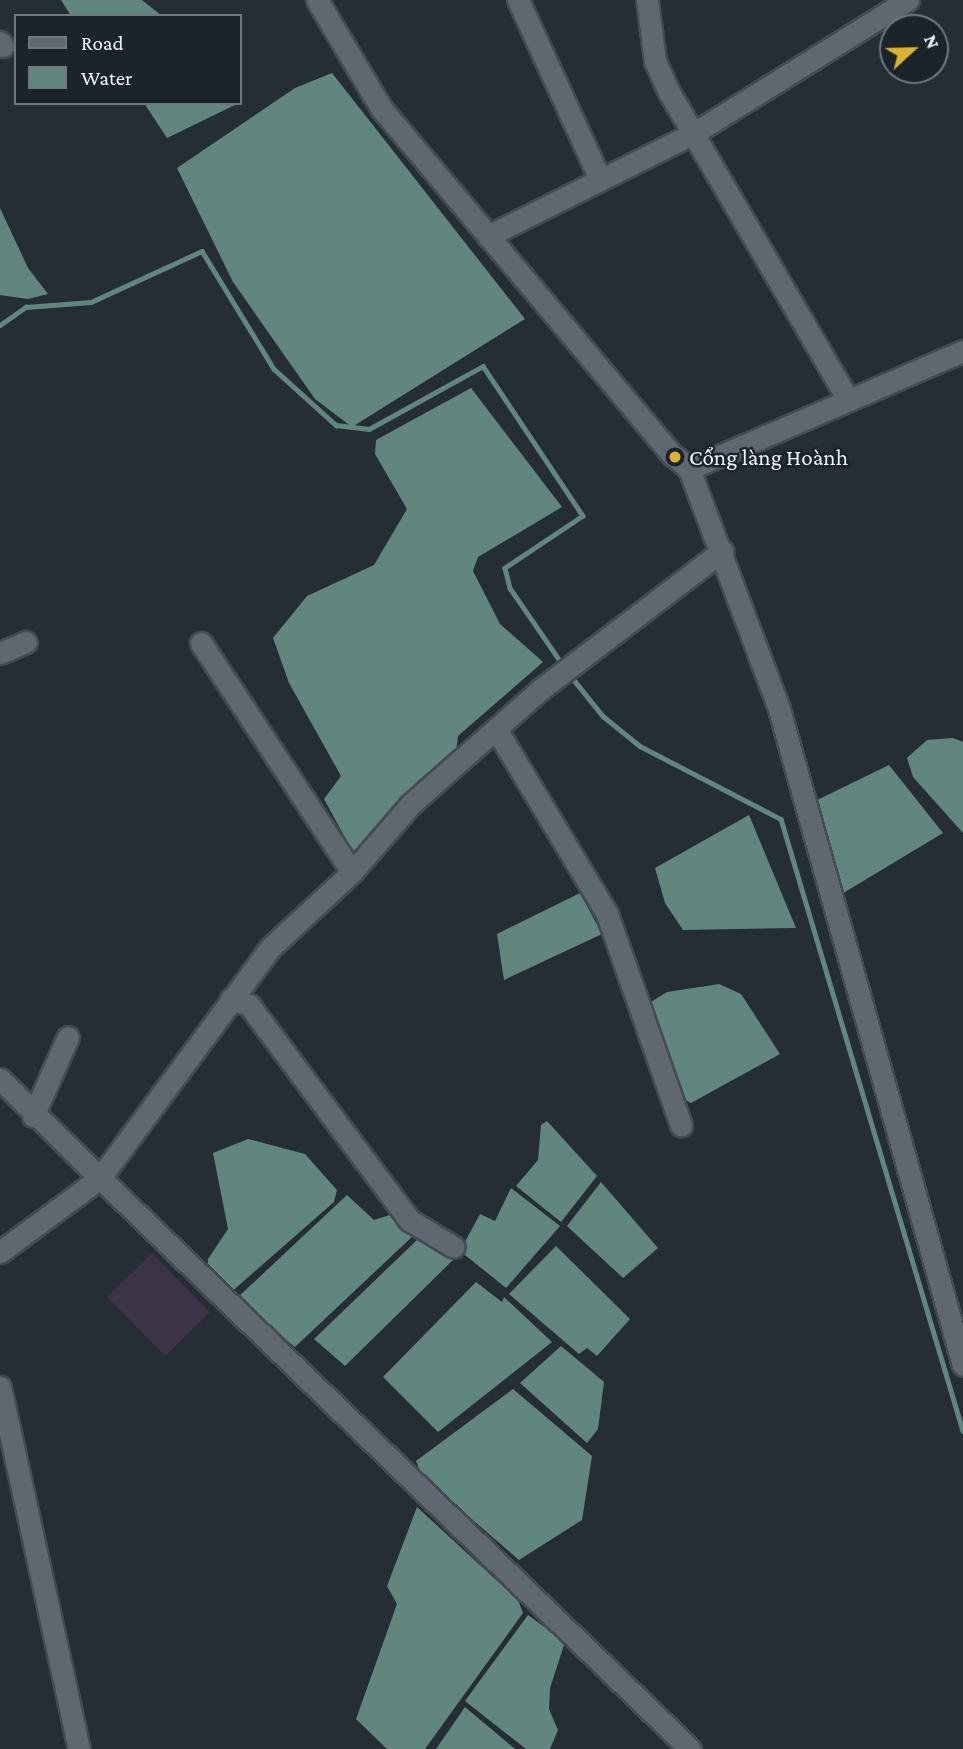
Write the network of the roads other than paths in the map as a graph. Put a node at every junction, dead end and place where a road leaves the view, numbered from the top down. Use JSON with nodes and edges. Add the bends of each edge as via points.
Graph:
{"nodes":[{"id":1,"x":317,"y":0,"type":"edge"},
{"id":2,"x":518,"y":0,"type":"edge"},
{"id":3,"x":647,"y":0,"type":"edge"},
{"id":4,"x":908,"y":0,"type":"edge"},
{"id":5,"x":694,"y":133,"type":"junction"},
{"id":6,"x":598,"y":177,"type":"junction"},
{"id":7,"x":488,"y":236,"type":"junction"},
{"id":8,"x":963,"y":351,"type":"edge"},
{"id":9,"x":848,"y":400,"type":"junction"},
{"id":10,"x":680,"y":461,"type":"junction"},
{"id":11,"x":722,"y":551,"type":"junction"},
{"id":12,"x":26,"y":642,"type":"dead end"},
{"id":13,"x":201,"y":643,"type":"dead end"},
{"id":14,"x":0,"y":653,"type":"edge"},
{"id":15,"x":496,"y":729,"type":"junction"},
{"id":16,"x":352,"y":872,"type":"junction"},
{"id":17,"x":230,"y":999,"type":"junction"},
{"id":18,"x":68,"y":1037,"type":"dead end"},
{"id":19,"x":0,"y":1079,"type":"edge"},
{"id":20,"x":33,"y":1116,"type":"junction"},
{"id":21,"x":681,"y":1125,"type":"dead end"},
{"id":22,"x":100,"y":1178,"type":"junction"},
{"id":23,"x":454,"y":1247,"type":"dead end"},
{"id":24,"x":0,"y":1252,"type":"edge"},
{"id":25,"x":963,"y":1365,"type":"edge"},
{"id":26,"x":0,"y":1387,"type":"edge"},
{"id":27,"x":79,"y":1749,"type":"edge"},
{"id":28,"x":690,"y":1749,"type":"edge"}],
"edges":[{"from":1,"to":7,"type":"street","via":[[359,80]]},
{"from":2,"to":6,"type":"street"},
{"from":3,"to":5,"type":"street","via":[[655,61]]},
{"from":4,"to":5,"type":"street"},
{"from":5,"to":6,"type":"street"},
{"from":5,"to":9,"type":"street"},
{"from":6,"to":7,"type":"street"},
{"from":7,"to":10,"type":"street"},
{"from":8,"to":9,"type":"street"},
{"from":9,"to":10,"type":"street"},
{"from":10,"to":11,"type":"street"},
{"from":11,"to":15,"type":"street"},
{"from":11,"to":25,"type":"street","via":[[779,709]]},
{"from":12,"to":14,"type":"street"},
{"from":13,"to":16,"type":"street"},
{"from":15,"to":16,"type":"street","via":[[411,804]]},
{"from":15,"to":21,"type":"street","via":[[607,914]]},
{"from":16,"to":17,"type":"street","via":[[270,948]]},
{"from":17,"to":22,"type":"street"},
{"from":17,"to":23,"type":"street","via":[[249,1005],[409,1220]]},
{"from":18,"to":20,"type":"street"},
{"from":19,"to":20,"type":"street"},
{"from":20,"to":22,"type":"street"},
{"from":22,"to":24,"type":"street"},
{"from":22,"to":28,"type":"street"},
{"from":26,"to":27,"type":"street"}]}
